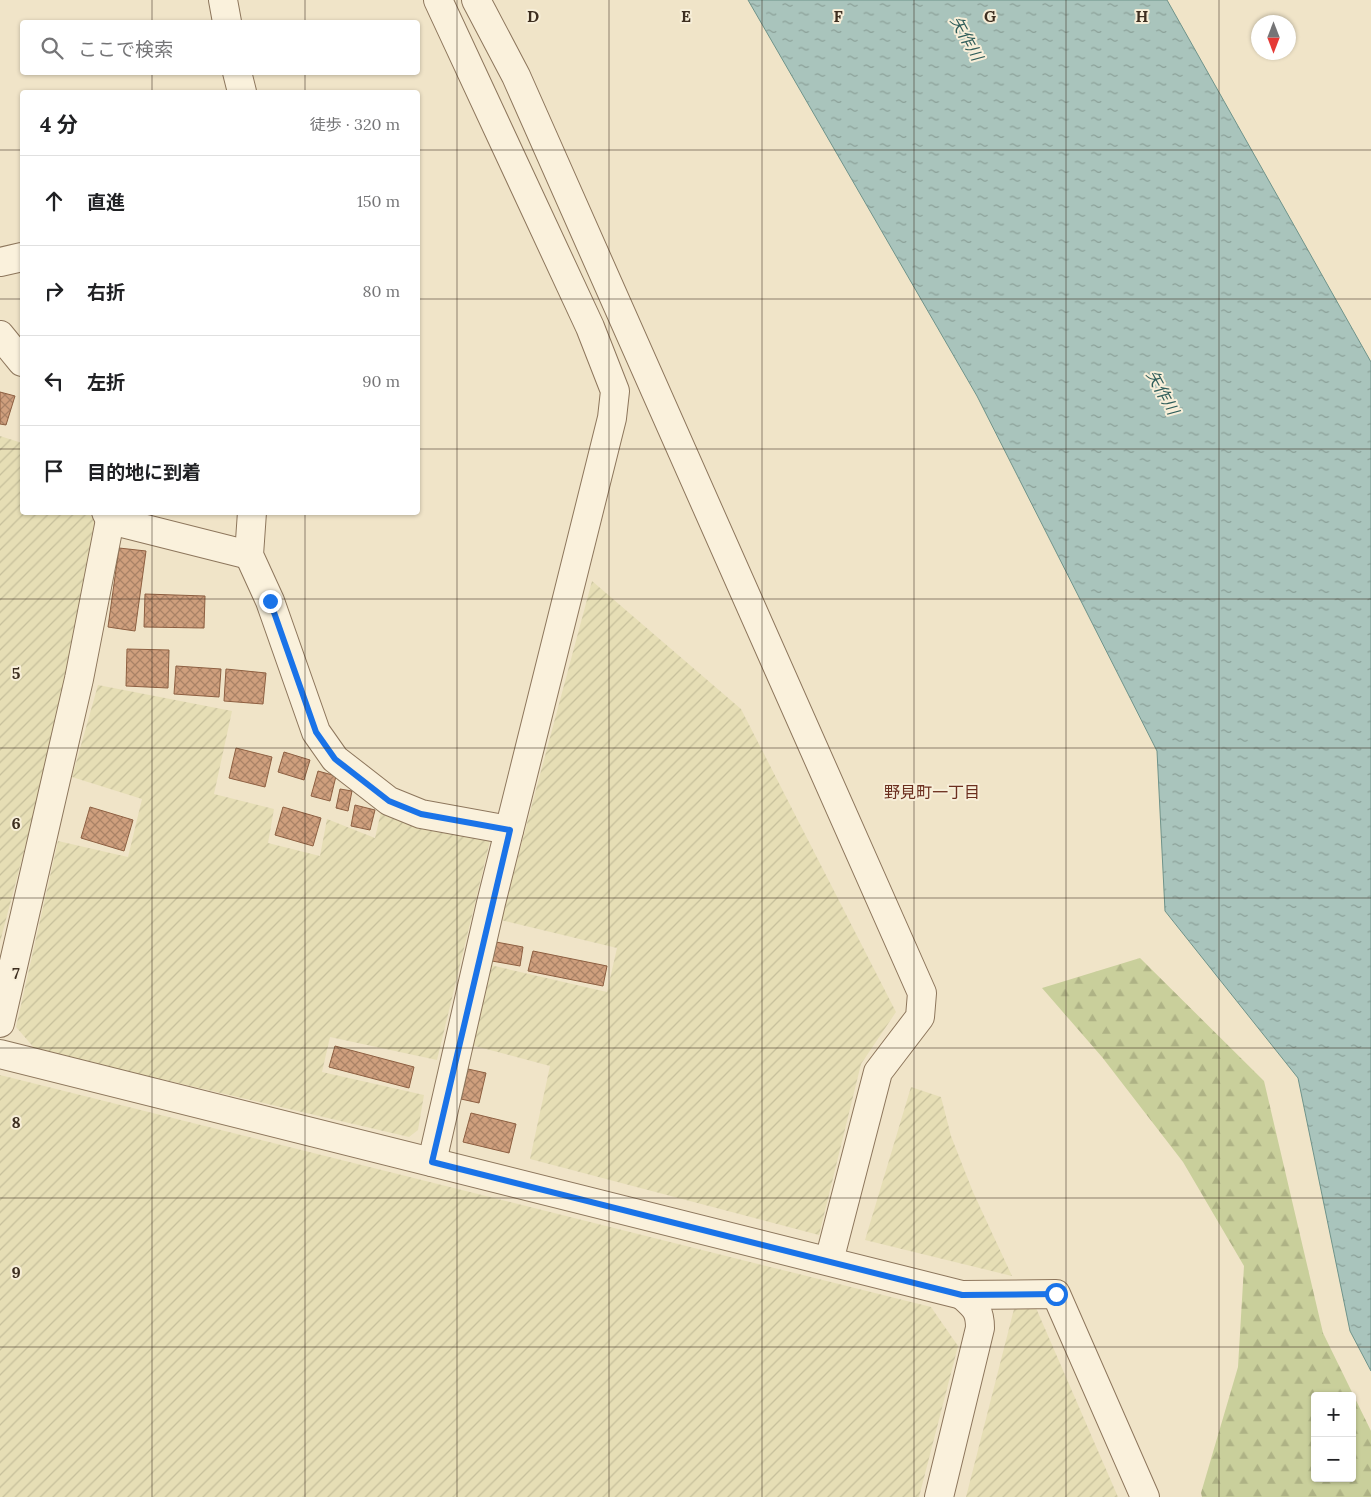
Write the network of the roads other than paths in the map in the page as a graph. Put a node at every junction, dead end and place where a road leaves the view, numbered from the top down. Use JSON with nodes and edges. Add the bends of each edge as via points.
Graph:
{"nodes":[{"id":1,"x":223,"y":0,"type":"edge"},
{"id":2,"x":438,"y":0,"type":"edge"},
{"id":3,"x":476,"y":0,"type":"edge"},
{"id":4,"x":227,"y":20,"type":"edge"},
{"id":5,"x":238,"y":75,"type":"edge"},
{"id":6,"x":242,"y":90,"type":"edge"},
{"id":7,"x":20,"y":257,"type":"edge"},
{"id":8,"x":0,"y":262,"type":"edge"},
{"id":9,"x":0,"y":335,"type":"edge"},
{"id":10,"x":20,"y":360,"type":"edge"},
{"id":11,"x":252,"y":515,"type":"edge"},
{"id":12,"x":108,"y":516,"type":"edge"},
{"id":13,"x":249,"y":556,"type":"junction"},
{"id":14,"x":510,"y":830,"type":"junction"},
{"id":15,"x":0,"y":1023,"type":"edge"},
{"id":16,"x":0,"y":1054,"type":"edge"},
{"id":17,"x":432,"y":1162,"type":"junction"},
{"id":18,"x":829,"y":1261,"type":"junction"},
{"id":19,"x":962,"y":1295,"type":"junction"},
{"id":20,"x":940,"y":1497,"type":"edge"},
{"id":21,"x":1145,"y":1497,"type":"edge"}],
"edges":[{"from":1,"to":4,"type":"street"},
{"from":2,"to":14,"type":"street","via":[[590,326],[614,391],[612,418]]},
{"from":3,"to":18,"type":"street","via":[[516,76],[922,993],[920,1017],[878,1072]]},
{"from":5,"to":6,"type":"street"},
{"from":7,"to":8,"type":"street"},
{"from":9,"to":10,"type":"street"},
{"from":11,"to":13,"type":"street"},
{"from":12,"to":13,"type":"street"},
{"from":12,"to":15,"type":"street","via":[[79,679]]},
{"from":13,"to":14,"type":"street","via":[[270,601],[316,732],[335,759],[389,801],[421,814]]},
{"from":14,"to":17,"type":"street"},
{"from":16,"to":17,"type":"street"},
{"from":17,"to":18,"type":"street"},
{"from":18,"to":19,"type":"street"},
{"from":19,"to":20,"type":"street","via":[[980,1316],[980,1328]]},
{"from":19,"to":21,"type":"street","via":[[1056,1294]]}]}
